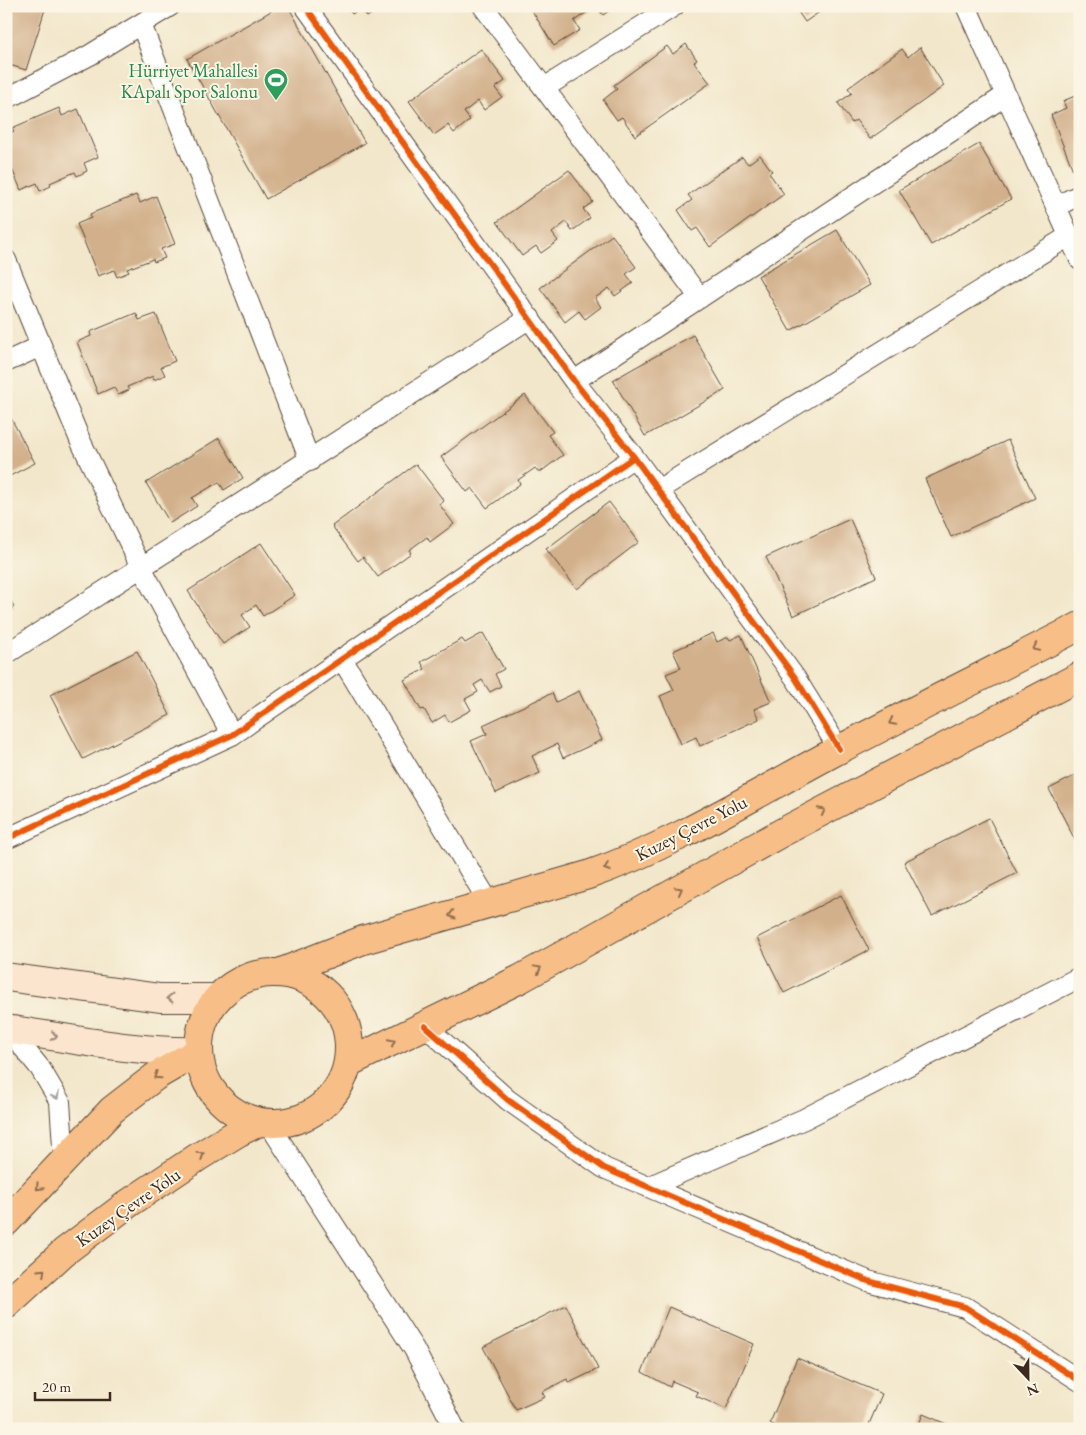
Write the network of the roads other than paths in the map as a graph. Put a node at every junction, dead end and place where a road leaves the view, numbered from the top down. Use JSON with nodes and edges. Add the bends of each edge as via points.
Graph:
{"nodes":[{"id":1,"x":170,"y":6,"type":"edge"},
{"id":2,"x":305,"y":6,"type":"edge"},
{"id":3,"x":483,"y":6,"type":"edge"},
{"id":4,"x":674,"y":6,"type":"edge"},
{"id":5,"x":966,"y":6,"type":"edge"},
{"id":6,"x":141,"y":24,"type":"junction"},
{"id":7,"x":544,"y":88,"type":"junction"},
{"id":8,"x":1006,"y":95,"type":"junction"},
{"id":9,"x":6,"y":99,"type":"edge"},
{"id":10,"x":1080,"y":196,"type":"edge"},
{"id":11,"x":1056,"y":206,"type":"junction"},
{"id":12,"x":1069,"y":236,"type":"junction"},
{"id":13,"x":6,"y":260,"type":"edge"},
{"id":14,"x":1080,"y":260,"type":"edge"},
{"id":15,"x":700,"y":298,"type":"junction"},
{"id":16,"x":530,"y":318,"type":"junction"},
{"id":17,"x":41,"y":346,"type":"junction"},
{"id":18,"x":6,"y":362,"type":"edge"},
{"id":19,"x":574,"y":381,"type":"junction"},
{"id":20,"x":634,"y":457,"type":"junction"},
{"id":21,"x":310,"y":460,"type":"junction"},
{"id":22,"x":658,"y":490,"type":"junction"},
{"id":23,"x":142,"y":569,"type":"junction"},
{"id":24,"x":1080,"y":626,"type":"edge"},
{"id":25,"x":6,"y":654,"type":"edge"},
{"id":26,"x":342,"y":659,"type":"junction"},
{"id":27,"x":1080,"y":676,"type":"edge"},
{"id":28,"x":232,"y":735,"type":"junction"},
{"id":29,"x":839,"y":750,"type":"junction"},
{"id":30,"x":6,"y":839,"type":"edge"},
{"id":31,"x":490,"y":904,"type":"junction"},
{"id":32,"x":280,"y":973,"type":"junction"},
{"id":33,"x":6,"y":977,"type":"edge"},
{"id":34,"x":1080,"y":977,"type":"edge"},
{"id":35,"x":218,"y":998,"type":"junction"},
{"id":36,"x":425,"y":1026,"type":"junction"},
{"id":37,"x":7,"y":1029,"type":"edge"},
{"id":38,"x":199,"y":1051,"type":"junction"},
{"id":39,"x":348,"y":1063,"type":"junction"},
{"id":40,"x":264,"y":1123,"type":"junction"},
{"id":41,"x":64,"y":1161,"type":"junction"},
{"id":42,"x":648,"y":1187,"type":"junction"},
{"id":43,"x":6,"y":1222,"type":"edge"},
{"id":44,"x":6,"y":1305,"type":"edge"},
{"id":45,"x":1080,"y":1381,"type":"edge"},
{"id":46,"x":455,"y":1429,"type":"edge"}],
"edges":[{"from":1,"to":6,"type":"street"},
{"from":2,"to":16,"type":"street"},
{"from":3,"to":7,"type":"street"},
{"from":4,"to":7,"type":"street"},
{"from":5,"to":8,"type":"street"},
{"from":6,"to":9,"type":"street"},
{"from":6,"to":21,"type":"street"},
{"from":7,"to":15,"type":"street"},
{"from":8,"to":11,"type":"street"},
{"from":8,"to":15,"type":"street"},
{"from":10,"to":11,"type":"street"},
{"from":11,"to":12,"type":"street"},
{"from":12,"to":14,"type":"street"},
{"from":12,"to":22,"type":"street"},
{"from":13,"to":17,"type":"street"},
{"from":15,"to":19,"type":"street"},
{"from":16,"to":19,"type":"street"},
{"from":16,"to":21,"type":"street"},
{"from":17,"to":18,"type":"street"},
{"from":17,"to":23,"type":"street","via":[[80,440]]},
{"from":19,"to":20,"type":"street"},
{"from":20,"to":22,"type":"street"},
{"from":20,"to":26,"type":"street"},
{"from":21,"to":23,"type":"street"},
{"from":22,"to":29,"type":"street","via":[[796,679]]},
{"from":23,"to":25,"type":"street"},
{"from":23,"to":28,"type":"street"},
{"from":24,"to":29,"type":"main road","name":"Kuzey Çevre Yolu","one_way":true},
{"from":26,"to":28,"type":"street"},
{"from":26,"to":31,"type":"street"},
{"from":36,"to":27,"type":"main road","one_way":true,"via":[[520,979],[780,833]]},
{"from":28,"to":30,"type":"street"},
{"from":29,"to":31,"type":"main road","name":"Kuzey Çevre Yolu","one_way":true,"via":[[625,862]]},
{"from":31,"to":32,"type":"main road","name":"Kuzey Çevre Yolu","one_way":true,"via":[[363,940]]},
{"from":32,"to":35,"type":"main road","via":[[246,978]]},
{"from":32,"to":39,"type":"main road","via":[[312,982],[336,1005],[349,1036]]},
{"from":35,"to":33,"type":"street","one_way":true,"via":[[160,998]]},
{"from":34,"to":42,"type":"street","via":[[804,1119]]},
{"from":35,"to":38,"type":"main road","via":[[202,1027]]},
{"from":39,"to":36,"type":"main road","one_way":true},
{"from":36,"to":42,"type":"street","via":[[508,1100],[604,1168]]},
{"from":37,"to":38,"type":"street","one_way":true,"via":[[175,1052]]},
{"from":37,"to":41,"type":"street","one_way":true,"via":[[40,1068],[60,1102]]},
{"from":38,"to":40,"type":"main road","via":[[204,1077],[212,1092],[237,1114]]},
{"from":38,"to":41,"type":"main road","one_way":true,"via":[[156,1076],[112,1110]]},
{"from":39,"to":40,"type":"main road","via":[[340,1085],[317,1110],[294,1121]]},
{"from":44,"to":40,"type":"main road","name":"Kuzey Çevre Yolu","one_way":true,"via":[[64,1252],[130,1203],[206,1152]]},
{"from":40,"to":46,"type":"street","via":[[414,1350]]},
{"from":41,"to":43,"type":"main road","one_way":true},
{"from":42,"to":45,"type":"street","via":[[868,1281],[965,1307]]}]}
